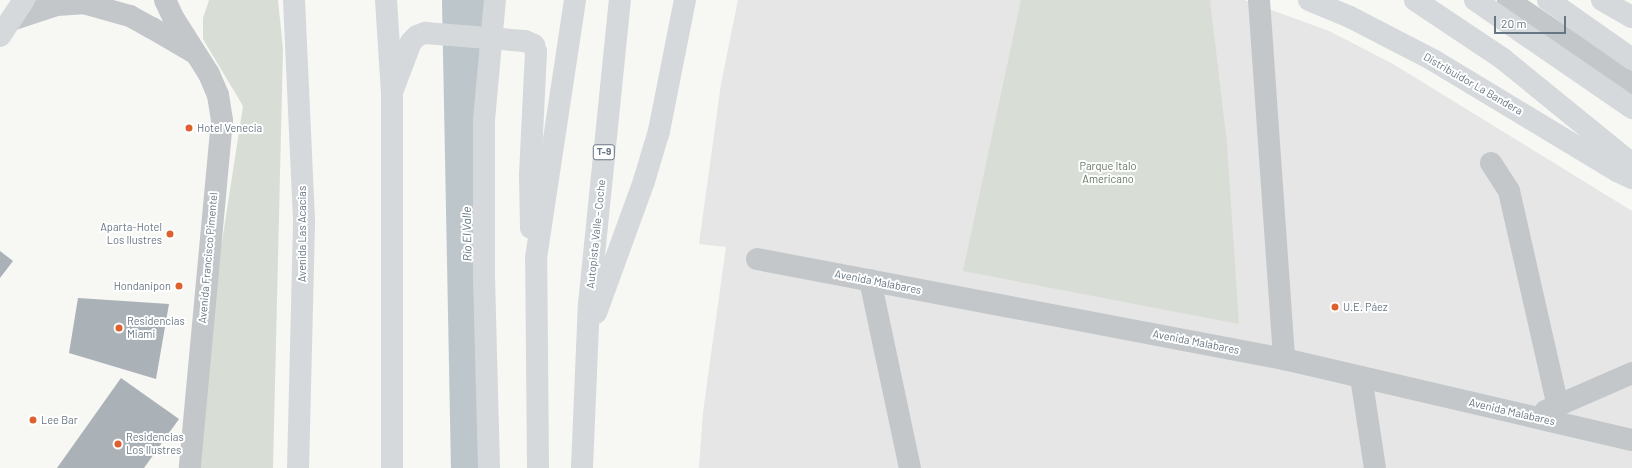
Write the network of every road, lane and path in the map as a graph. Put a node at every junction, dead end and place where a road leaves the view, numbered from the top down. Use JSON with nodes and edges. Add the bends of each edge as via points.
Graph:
{"nodes":[{"id":1,"x":24,"y":0,"type":"edge"},
{"id":2,"x":35,"y":0,"type":"edge"},
{"id":3,"x":166,"y":0,"type":"edge"},
{"id":4,"x":294,"y":0,"type":"edge"},
{"id":5,"x":386,"y":0,"type":"edge"},
{"id":6,"x":495,"y":0,"type":"edge"},
{"id":7,"x":575,"y":0,"type":"edge"},
{"id":8,"x":620,"y":0,"type":"edge"},
{"id":9,"x":685,"y":0,"type":"edge"},
{"id":10,"x":1258,"y":0,"type":"edge"},
{"id":11,"x":1308,"y":0,"type":"edge"},
{"id":12,"x":1415,"y":0,"type":"edge"},
{"id":13,"x":1475,"y":0,"type":"edge"},
{"id":14,"x":1508,"y":0,"type":"edge"},
{"id":15,"x":1548,"y":0,"type":"edge"},
{"id":16,"x":1602,"y":0,"type":"edge"},
{"id":17,"x":1632,"y":17,"type":"edge"},
{"id":18,"x":5,"y":28,"type":"edge"},
{"id":19,"x":196,"y":54,"type":"junction"},
{"id":20,"x":1632,"y":60,"type":"edge"},
{"id":21,"x":1632,"y":84,"type":"edge"},
{"id":22,"x":392,"y":92,"type":"junction"},
{"id":23,"x":1632,"y":108,"type":"edge"},
{"id":24,"x":1491,"y":163,"type":"dead end"},
{"id":25,"x":1632,"y":164,"type":"edge"},
{"id":26,"x":1632,"y":178,"type":"edge"},
{"id":27,"x":536,"y":258,"type":"junction"},
{"id":28,"x":757,"y":259,"type":"dead end"},
{"id":29,"x":870,"y":280,"type":"junction"},
{"id":30,"x":587,"y":338,"type":"junction"},
{"id":31,"x":1284,"y":359,"type":"junction"},
{"id":32,"x":1632,"y":373,"type":"edge"},
{"id":33,"x":1361,"y":377,"type":"junction"},
{"id":34,"x":1558,"y":406,"type":"junction"},
{"id":35,"x":1533,"y":417,"type":"junction"},
{"id":36,"x":1632,"y":440,"type":"edge"},
{"id":37,"x":190,"y":468,"type":"edge"},
{"id":38,"x":298,"y":468,"type":"edge"},
{"id":39,"x":392,"y":468,"type":"edge"},
{"id":40,"x":489,"y":468,"type":"edge"},
{"id":41,"x":538,"y":468,"type":"edge"},
{"id":42,"x":582,"y":468,"type":"edge"},
{"id":43,"x":910,"y":468,"type":"edge"},
{"id":44,"x":1376,"y":468,"type":"edge"}],
"edges":[{"from":1,"to":18,"type":"main road"},
{"from":2,"to":18,"type":"main road"},
{"from":3,"to":19,"type":"street","name":"Avenida Francisco Pimentel","via":[[174,19]]},
{"from":4,"to":38,"type":"main road","name":"Avenida Las Acacias","via":[[304,224]]},
{"from":5,"to":22,"type":"main road"},
{"from":6,"to":40,"type":"main road","via":[[484,120],[484,278]]},
{"from":7,"to":27,"type":"main road"},
{"from":8,"to":30,"type":"main road","name":"Autopista Valle - Coche","number":"T-9"},
{"from":9,"to":30,"type":"main road","via":[[659,131],[644,181]]},
{"from":10,"to":31,"type":"street"},
{"from":11,"to":26,"type":"main road","name":"Distribuidor La Bandera","via":[[1350,17],[1433,60]]},
{"from":12,"to":25,"type":"main road","via":[[1503,58]]},
{"from":13,"to":23,"type":"main road"},
{"from":14,"to":21,"type":"street"},
{"from":15,"to":20,"type":"main road"},
{"from":16,"to":17,"type":"main road"},
{"from":18,"to":19,"type":"street","name":"Avenida Francisco Pimentel","via":[[58,5],[83,3],[130,16]]},
{"from":19,"to":37,"type":"street","name":"Avenida Francisco Pimentel","via":[[218,95],[222,120]]},
{"from":22,"to":27,"type":"main road","via":[[411,42],[417,36],[425,34],[525,41],[534,45],[536,52],[530,208]]},
{"from":22,"to":39,"type":"main road"},
{"from":24,"to":34,"type":"street","via":[[1509,191]]},
{"from":27,"to":41,"type":"main road"},
{"from":28,"to":29,"type":"street","name":"Avenida Malabares"},
{"from":29,"to":31,"type":"street","name":"Avenida Malabares"},
{"from":29,"to":43,"type":"street"},
{"from":30,"to":42,"type":"main road","name":"Autopista Valle - Coche","number":"T-9"},
{"from":31,"to":33,"type":"street","name":"Avenida Malabares"},
{"from":32,"to":34,"type":"street"},
{"from":33,"to":35,"type":"street","name":"Avenida Malabares"},
{"from":33,"to":44,"type":"street"},
{"from":34,"to":35,"type":"street"},
{"from":35,"to":36,"type":"street","name":"Avenida Malabares"}]}
